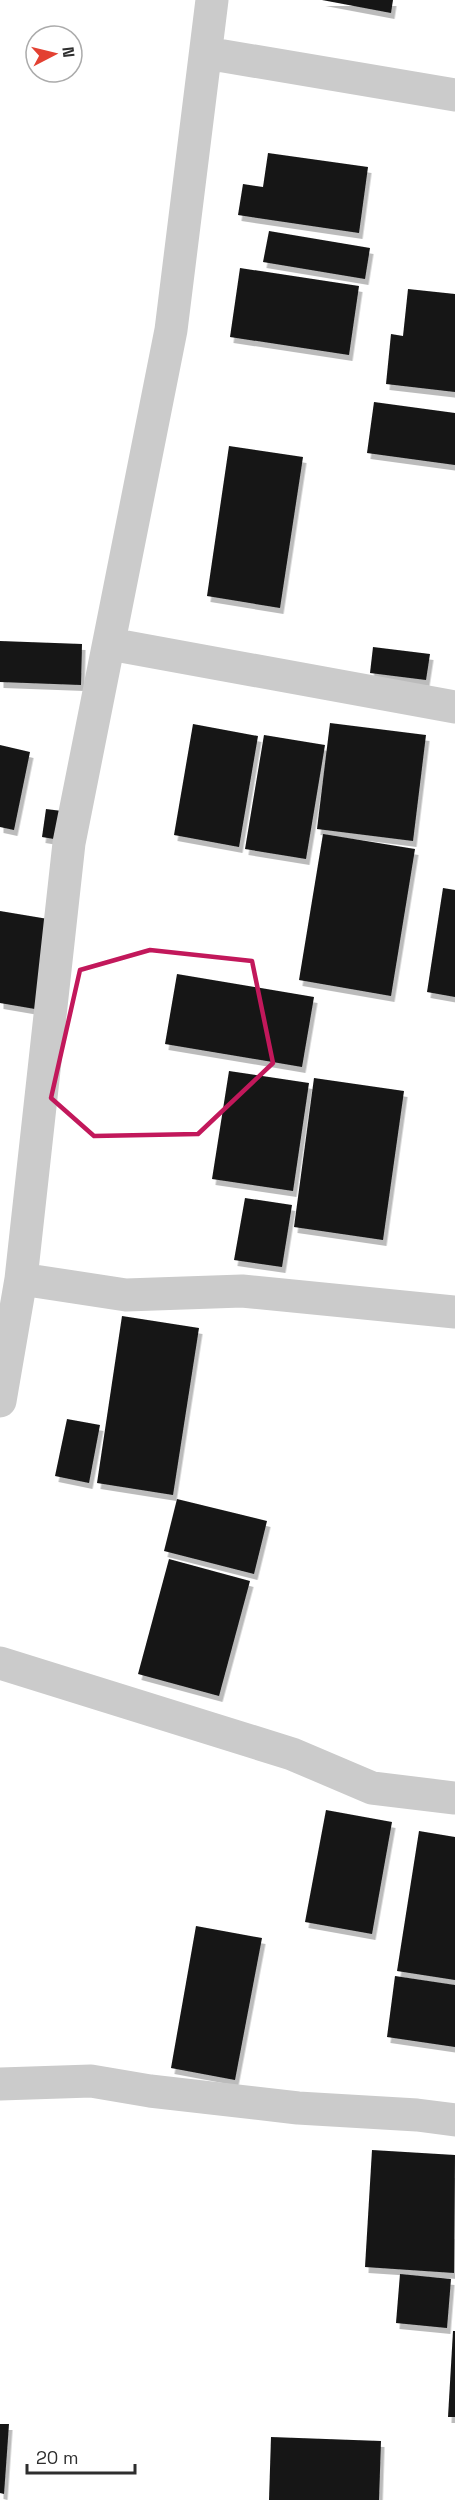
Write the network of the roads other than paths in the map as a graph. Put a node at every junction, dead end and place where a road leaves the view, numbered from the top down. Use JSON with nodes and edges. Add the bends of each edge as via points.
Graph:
{"nodes":[{"id":1,"x":213,"y":0,"type":"edge"},
{"id":2,"x":206,"y":53,"type":"junction"},
{"id":3,"x":455,"y":95,"type":"edge"},
{"id":4,"x":110,"y":644,"type":"junction"},
{"id":5,"x":455,"y":707,"type":"edge"},
{"id":6,"x":21,"y":1279,"type":"junction"},
{"id":7,"x":455,"y":1312,"type":"edge"},
{"id":8,"x":0,"y":1401,"type":"edge"},
{"id":9,"x":0,"y":1663,"type":"edge"},
{"id":10,"x":455,"y":1798,"type":"edge"},
{"id":11,"x":0,"y":2084,"type":"edge"},
{"id":12,"x":455,"y":2120,"type":"edge"}],
"edges":[{"from":1,"to":2,"type":"street"},
{"from":2,"to":3,"type":"street"},
{"from":2,"to":4,"type":"street","via":[[171,330]]},
{"from":4,"to":5,"type":"street"},
{"from":4,"to":6,"type":"street","via":[[69,843]]},
{"from":6,"to":7,"type":"street","via":[[126,1295],[243,1291]]},
{"from":6,"to":8,"type":"street"},
{"from":9,"to":10,"type":"street","via":[[292,1754],[372,1788]]},
{"from":11,"to":12,"type":"street","via":[[92,2081],[287,2106]]}]}
